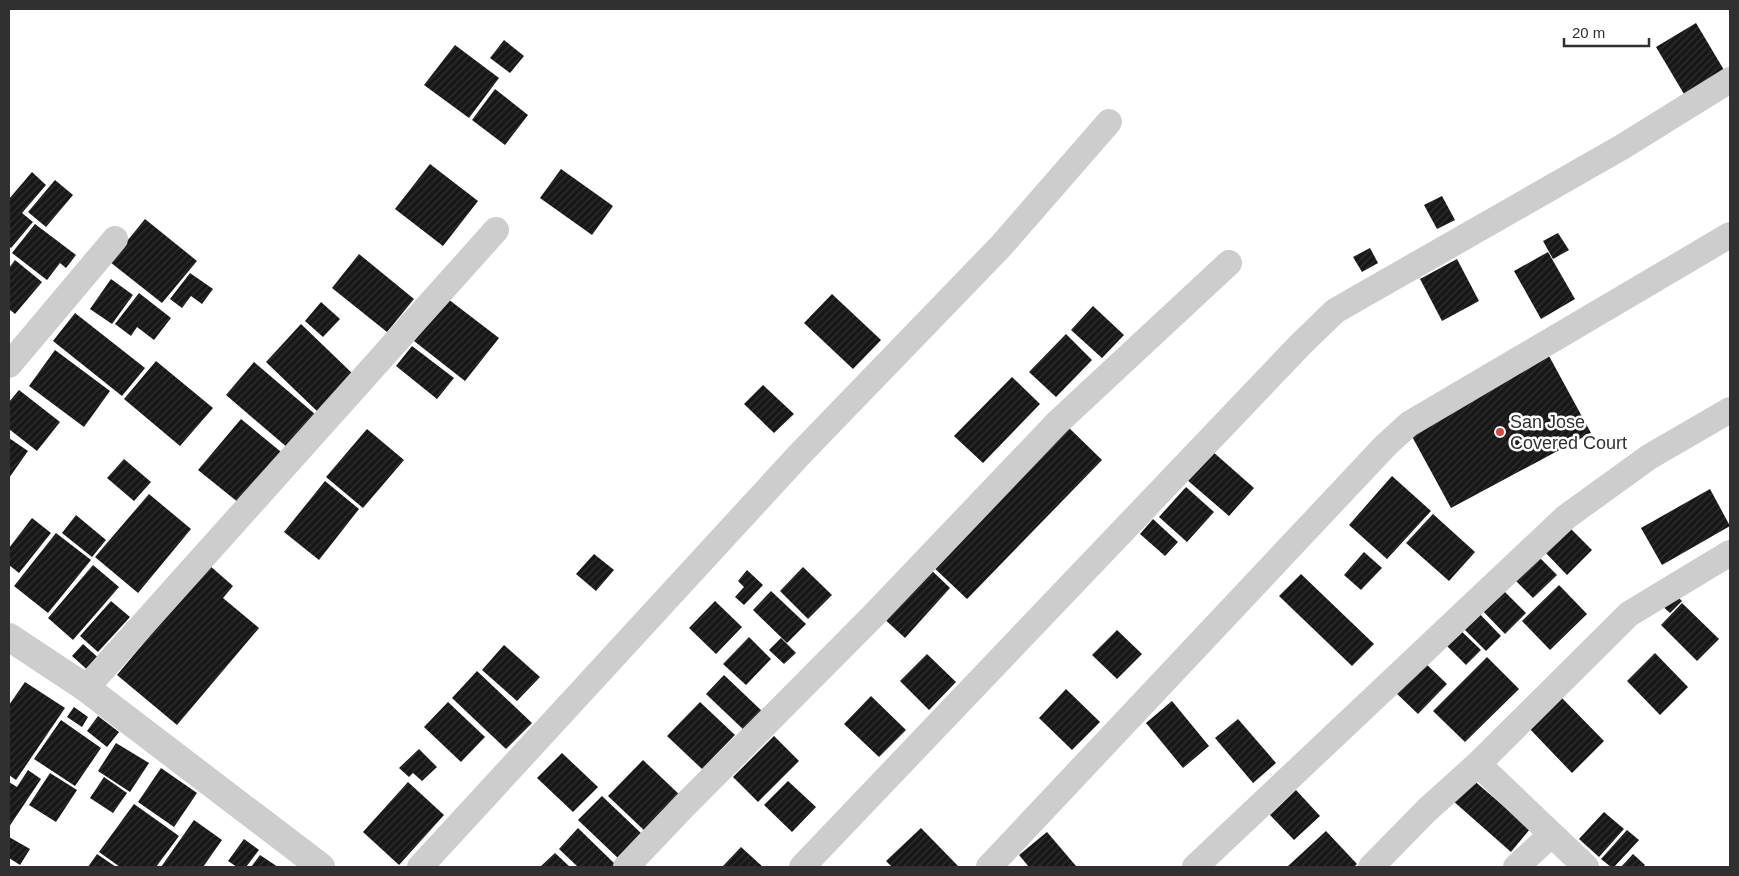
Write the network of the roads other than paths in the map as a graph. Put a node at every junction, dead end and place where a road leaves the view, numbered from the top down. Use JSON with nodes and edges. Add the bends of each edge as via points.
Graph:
{"nodes":[{"id":1,"x":1730,"y":80,"type":"edge"},
{"id":2,"x":1109,"y":122,"type":"dead end"},
{"id":3,"x":496,"y":230,"type":"dead end"},
{"id":4,"x":1730,"y":235,"type":"edge"},
{"id":5,"x":115,"y":239,"type":"dead end"},
{"id":6,"x":1229,"y":263,"type":"dead end"},
{"id":7,"x":9,"y":365,"type":"edge"},
{"id":8,"x":1730,"y":410,"type":"edge"},
{"id":9,"x":1730,"y":553,"type":"edge"},
{"id":10,"x":9,"y":637,"type":"edge"},
{"id":11,"x":86,"y":688,"type":"junction"},
{"id":12,"x":1478,"y":764,"type":"junction"},
{"id":13,"x":1551,"y":835,"type":"junction"},
{"id":14,"x":321,"y":867,"type":"edge"},
{"id":15,"x":420,"y":867,"type":"edge"},
{"id":16,"x":626,"y":867,"type":"edge"},
{"id":17,"x":802,"y":867,"type":"edge"},
{"id":18,"x":989,"y":867,"type":"edge"},
{"id":19,"x":1195,"y":867,"type":"edge"},
{"id":20,"x":1371,"y":867,"type":"edge"},
{"id":21,"x":1516,"y":867,"type":"edge"},
{"id":22,"x":1586,"y":867,"type":"edge"}],
"edges":[{"from":1,"to":17,"type":"street","via":[[1622,147],[1335,311]]},
{"from":2,"to":15,"type":"street","via":[[1001,246],[800,454]]},
{"from":3,"to":11,"type":"street"},
{"from":4,"to":18,"type":"street","via":[[1408,424]]},
{"from":5,"to":7,"type":"street"},
{"from":6,"to":16,"type":"street","via":[[1058,422]]},
{"from":8,"to":19,"type":"street","via":[[1648,457],[1566,517]]},
{"from":9,"to":12,"type":"street","via":[[1629,614]]},
{"from":10,"to":11,"type":"street"},
{"from":11,"to":14,"type":"street"},
{"from":12,"to":13,"type":"street"},
{"from":12,"to":20,"type":"street"},
{"from":13,"to":21,"type":"street"},
{"from":13,"to":22,"type":"street"}]}
